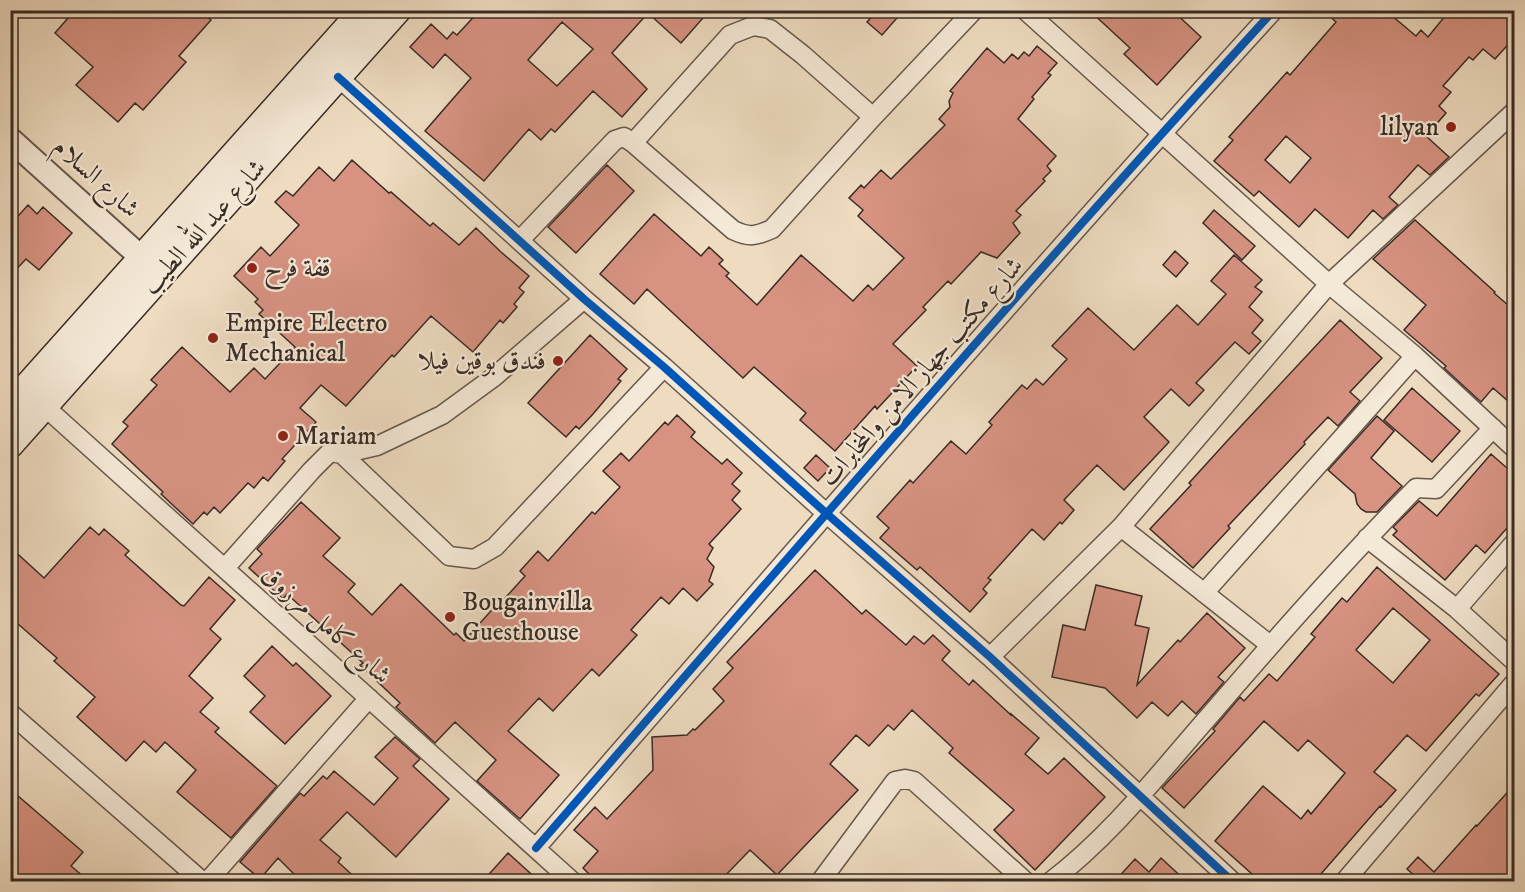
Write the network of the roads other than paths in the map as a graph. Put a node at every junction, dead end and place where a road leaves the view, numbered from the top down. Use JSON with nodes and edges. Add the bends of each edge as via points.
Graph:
{"nodes":[{"id":1,"x":364,"y":10,"type":"edge"},
{"id":2,"x":398,"y":10,"type":"edge"},
{"id":3,"x":974,"y":10,"type":"edge"},
{"id":4,"x":1025,"y":10,"type":"edge"},
{"id":5,"x":1274,"y":10,"type":"edge"},
{"id":6,"x":338,"y":77,"type":"junction"},
{"id":7,"x":1515,"y":112,"type":"edge"},
{"id":8,"x":873,"y":117,"type":"junction"},
{"id":9,"x":1162,"y":133,"type":"junction"},
{"id":10,"x":10,"y":139,"type":"edge"},
{"id":11,"x":633,"y":143,"type":"junction"},
{"id":12,"x":520,"y":240,"type":"junction"},
{"id":13,"x":152,"y":267,"type":"junction"},
{"id":14,"x":1329,"y":284,"type":"junction"},
{"id":15,"x":584,"y":298,"type":"junction"},
{"id":16,"x":1415,"y":356,"type":"junction"},
{"id":17,"x":664,"y":368,"type":"junction"},
{"id":18,"x":10,"y":406,"type":"edge"},
{"id":19,"x":44,"y":406,"type":"junction"},
{"id":20,"x":1493,"y":428,"type":"junction"},
{"id":21,"x":10,"y":444,"type":"edge"},
{"id":22,"x":1515,"y":448,"type":"edge"},
{"id":23,"x":342,"y":454,"type":"junction"},
{"id":24,"x":826,"y":513,"type":"junction"},
{"id":25,"x":1121,"y":527,"type":"junction"},
{"id":26,"x":1367,"y":538,"type":"junction"},
{"id":27,"x":1515,"y":543,"type":"edge"},
{"id":28,"x":225,"y":568,"type":"junction"},
{"id":29,"x":1204,"y":592,"type":"junction"},
{"id":30,"x":1457,"y":609,"type":"junction"},
{"id":31,"x":1270,"y":645,"type":"junction"},
{"id":32,"x":990,"y":657,"type":"junction"},
{"id":33,"x":1515,"y":661,"type":"edge"},
{"id":34,"x":1515,"y":683,"type":"edge"},
{"id":35,"x":369,"y":698,"type":"junction"},
{"id":36,"x":10,"y":713,"type":"edge"},
{"id":37,"x":1140,"y":796,"type":"junction"},
{"id":38,"x":536,"y":848,"type":"junction"},
{"id":39,"x":205,"y":882,"type":"edge"},
{"id":40,"x":573,"y":882,"type":"edge"},
{"id":41,"x":820,"y":882,"type":"edge"},
{"id":42,"x":1026,"y":882,"type":"edge"},
{"id":43,"x":1050,"y":882,"type":"edge"},
{"id":44,"x":1233,"y":882,"type":"edge"},
{"id":45,"x":1344,"y":882,"type":"edge"}],
"edges":[{"from":1,"to":13,"type":"main road","name":"شارع عبد الله الطيب"},
{"from":2,"to":6,"type":"main road","name":"شارع عبد الله الطيب"},
{"from":3,"to":8,"type":"street"},
{"from":4,"to":9,"type":"street"},
{"from":5,"to":9,"type":"street","name":"شارع مكتب جهاز الامن والمخابرات"},
{"from":6,"to":12,"type":"street"},
{"from":6,"to":13,"type":"main road","name":"شارع عبد الله الطيب"},
{"from":7,"to":14,"type":"street"},
{"from":8,"to":11,"type":"street","via":[[770,29],[753,26],[730,35]]},
{"from":8,"to":11,"type":"street","via":[[772,229],[757,236],[733,230]]},
{"from":9,"to":14,"type":"street"},
{"from":9,"to":24,"type":"street","name":"شارع مكتب جهاز الامن والمخابرات"},
{"from":10,"to":13,"type":"street","name":"شارع السلام"},
{"from":11,"to":12,"type":"street","via":[[624,137],[615,140]]},
{"from":12,"to":15,"type":"street"},
{"from":13,"to":18,"type":"main road","name":"شارع عبد الله الطيب"},
{"from":13,"to":19,"type":"main road","name":"شارع عبد الله الطيب"},
{"from":14,"to":16,"type":"street"},
{"from":14,"to":25,"type":"street"},
{"from":15,"to":17,"type":"street"},
{"from":15,"to":23,"type":"street","via":[[495,377],[442,416],[377,446]]},
{"from":16,"to":20,"type":"street"},
{"from":16,"to":29,"type":"street"},
{"from":17,"to":23,"type":"street","via":[[495,547],[474,558],[449,556]]},
{"from":17,"to":24,"type":"street"},
{"from":19,"to":21,"type":"main road","name":"شارع عبد الله الطيب"},
{"from":19,"to":28,"type":"street","name":"شارع كامل مرزوق"},
{"from":20,"to":22,"type":"street"},
{"from":20,"to":26,"type":"street","via":[[1436,489],[1416,488]]},
{"from":23,"to":28,"type":"street","via":[[330,452]]},
{"from":24,"to":32,"type":"street"},
{"from":24,"to":38,"type":"street","name":"شارع مكتب جهاز الامن والمخابرات"},
{"from":25,"to":29,"type":"street"},
{"from":25,"to":32,"type":"street"},
{"from":26,"to":30,"type":"street"},
{"from":26,"to":31,"type":"street"},
{"from":27,"to":30,"type":"street"},
{"from":28,"to":35,"type":"street","name":"شارع كامل مرزوق"},
{"from":29,"to":31,"type":"street"},
{"from":30,"to":33,"type":"street"},
{"from":31,"to":37,"type":"street"},
{"from":32,"to":37,"type":"street"},
{"from":34,"to":45,"type":"street"},
{"from":35,"to":38,"type":"street","name":"شارع كامل مرزوق"},
{"from":35,"to":39,"type":"street"},
{"from":36,"to":39,"type":"street"},
{"from":37,"to":43,"type":"street"},
{"from":37,"to":44,"type":"street"},
{"from":38,"to":40,"type":"street","name":"شارع كامل مرزوق"},
{"from":41,"to":42,"type":"street","via":[[895,781],[905,779],[914,782]]}]}
